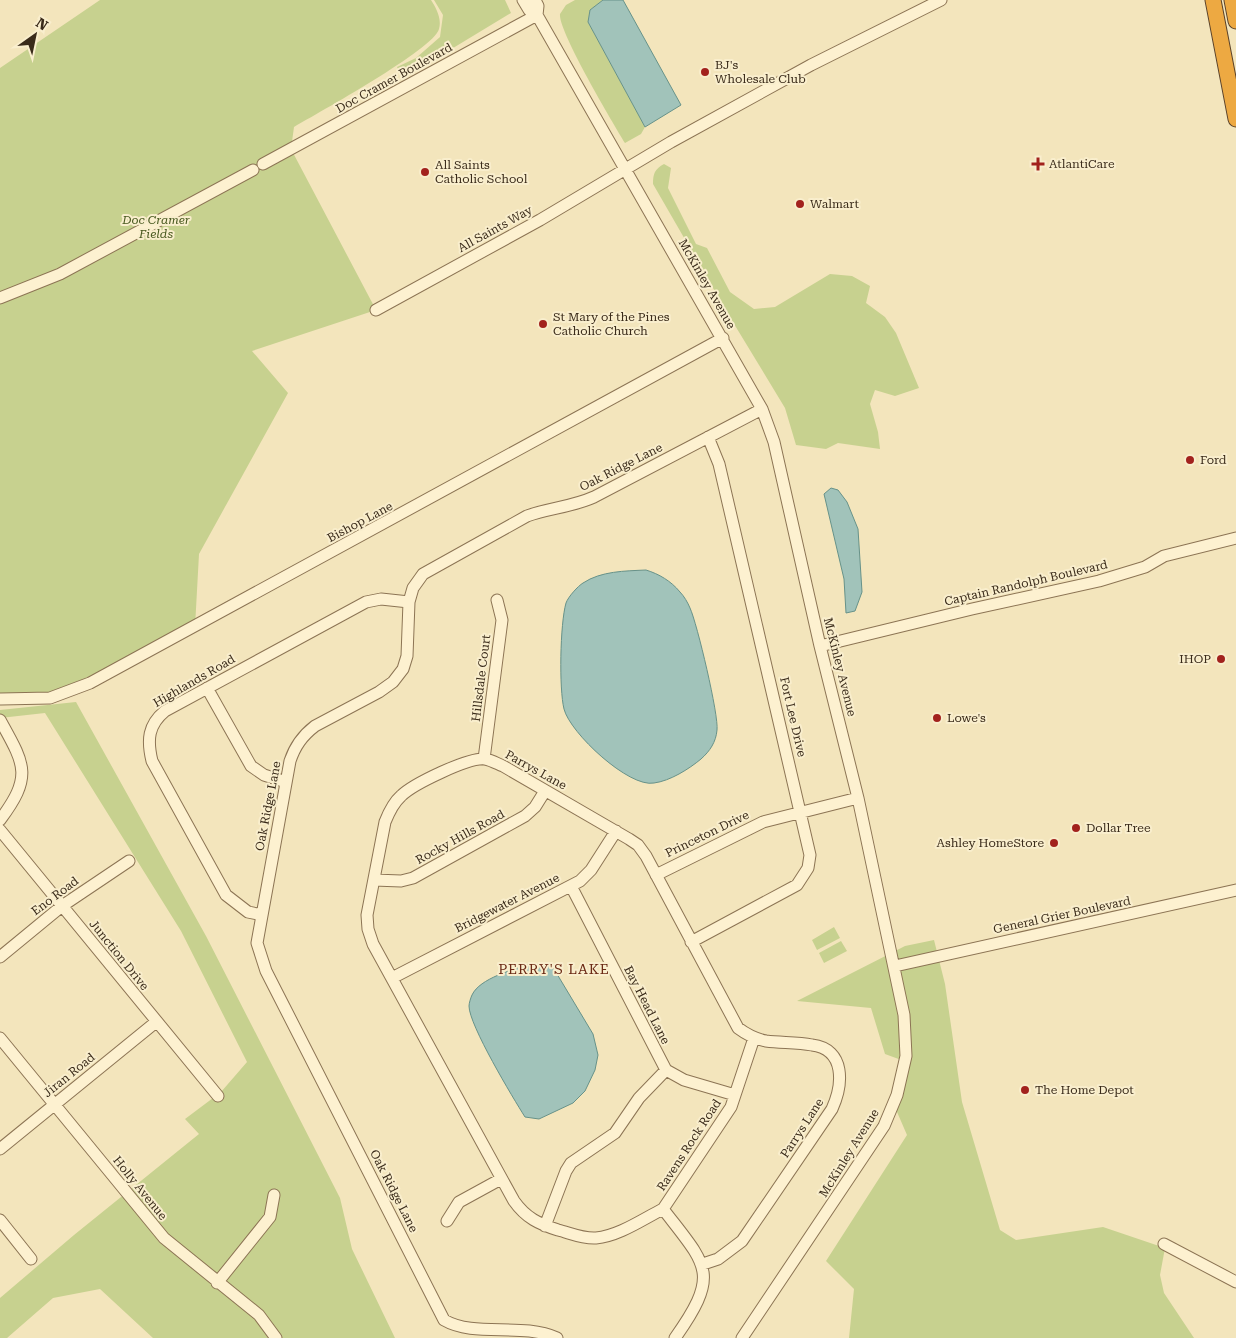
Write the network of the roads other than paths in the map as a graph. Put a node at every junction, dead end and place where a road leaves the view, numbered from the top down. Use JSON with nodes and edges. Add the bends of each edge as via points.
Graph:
{"nodes":[{"id":1,"x":523,"y":0,"type":"edge"},
{"id":2,"x":535,"y":0,"type":"edge"},
{"id":3,"x":940,"y":0,"type":"edge"},
{"id":4,"x":1213,"y":0,"type":"edge"},
{"id":5,"x":1232,"y":0,"type":"edge"},
{"id":6,"x":537,"y":15,"type":"junction"},
{"id":7,"x":1236,"y":21,"type":"edge"},
{"id":8,"x":1236,"y":118,"type":"edge"},
{"id":9,"x":626,"y":171,"type":"junction"},
{"id":10,"x":0,"y":298,"type":"edge"},
{"id":11,"x":376,"y":310,"type":"dead end"},
{"id":12,"x":722,"y":338,"type":"junction"},
{"id":13,"x":762,"y":409,"type":"junction"},
{"id":14,"x":708,"y":438,"type":"junction"},
{"id":15,"x":1236,"y":538,"type":"edge"},
{"id":16,"x":497,"y":600,"type":"dead end"},
{"id":17,"x":410,"y":602,"type":"junction"},
{"id":18,"x":820,"y":646,"type":"junction"},
{"id":19,"x":207,"y":688,"type":"junction"},
{"id":20,"x":0,"y":699,"type":"edge"},
{"id":21,"x":0,"y":720,"type":"edge"},
{"id":22,"x":484,"y":759,"type":"junction"},
{"id":23,"x":286,"y":782,"type":"junction"},
{"id":24,"x":545,"y":791,"type":"junction"},
{"id":25,"x":858,"y":798,"type":"junction"},
{"id":26,"x":801,"y":812,"type":"junction"},
{"id":27,"x":0,"y":820,"type":"edge"},
{"id":28,"x":0,"y":830,"type":"edge"},
{"id":29,"x":616,"y":831,"type":"junction"},
{"id":30,"x":129,"y":861,"type":"dead end"},
{"id":31,"x":656,"y":875,"type":"junction"},
{"id":32,"x":374,"y":880,"type":"junction"},
{"id":33,"x":571,"y":886,"type":"junction"},
{"id":34,"x":1236,"y":890,"type":"edge"},
{"id":35,"x":62,"y":906,"type":"junction"},
{"id":36,"x":262,"y":915,"type":"junction"},
{"id":37,"x":691,"y":942,"type":"junction"},
{"id":38,"x":0,"y":957,"type":"edge"},
{"id":39,"x":894,"y":966,"type":"junction"},
{"id":40,"x":392,"y":978,"type":"junction"},
{"id":41,"x":156,"y":1022,"type":"junction"},
{"id":42,"x":0,"y":1038,"type":"edge"},
{"id":43,"x":754,"y":1038,"type":"junction"},
{"id":44,"x":666,"y":1070,"type":"junction"},
{"id":45,"x":735,"y":1095,"type":"junction"},
{"id":46,"x":218,"y":1096,"type":"dead end"},
{"id":47,"x":54,"y":1104,"type":"junction"},
{"id":48,"x":0,"y":1149,"type":"edge"},
{"id":49,"x":501,"y":1179,"type":"junction"},
{"id":50,"x":274,"y":1195,"type":"dead end"},
{"id":51,"x":663,"y":1209,"type":"junction"},
{"id":52,"x":0,"y":1220,"type":"edge"},
{"id":53,"x":447,"y":1221,"type":"dead end"},
{"id":54,"x":545,"y":1226,"type":"junction"},
{"id":55,"x":1164,"y":1244,"type":"dead end"},
{"id":56,"x":31,"y":1259,"type":"dead end"},
{"id":57,"x":703,"y":1264,"type":"junction"},
{"id":58,"x":1236,"y":1282,"type":"edge"},
{"id":59,"x":217,"y":1283,"type":"junction"},
{"id":60,"x":469,"y":1337,"type":"edge"},
{"id":61,"x":276,"y":1338,"type":"edge"},
{"id":62,"x":558,"y":1338,"type":"edge"},
{"id":63,"x":675,"y":1338,"type":"edge"},
{"id":64,"x":742,"y":1338,"type":"edge"}],
"edges":[{"from":1,"to":6,"type":"street","name":"McKinley Avenue"},
{"from":2,"to":6,"type":"street","name":"McKinley Avenue"},
{"from":3,"to":9,"type":"street","name":"All Saints Way","via":[[811,64],[671,142]]},
{"from":4,"to":8,"type":"highway"},
{"from":5,"to":7,"type":"highway"},
{"from":6,"to":9,"type":"street","name":"McKinley Avenue"},
{"from":6,"to":10,"type":"street","name":"Doc Cramer Boulevard","via":[[60,274]]},
{"from":9,"to":11,"type":"street","name":"All Saints Way"},
{"from":9,"to":12,"type":"street","name":"McKinley Avenue"},
{"from":12,"to":13,"type":"street","name":"McKinley Avenue"},
{"from":12,"to":20,"type":"street","name":"Bishop Lane","via":[[90,683],[50,698]]},
{"from":13,"to":14,"type":"street","name":"Oak Ridge Lane"},
{"from":13,"to":18,"type":"street","name":"McKinley Avenue","via":[[774,442]]},
{"from":14,"to":17,"type":"street","name":"Oak Ridge Lane","via":[[581,503],[527,516],[429,569],[413,588]]},
{"from":14,"to":26,"type":"street","name":"Fort Lee Drive","via":[[719,464]]},
{"from":15,"to":18,"type":"street","name":"Captain Randolph Boulevard","via":[[1164,556],[1145,567],[1099,581],[972,608]]},
{"from":16,"to":22,"type":"street","name":"Hillsdale Court","via":[[502,620]]},
{"from":17,"to":19,"type":"street","name":"Highlands Road","via":[[381,598],[366,602]]},
{"from":17,"to":23,"type":"street","name":"Oak Ridge Lane","via":[[407,656],[403,669],[379,692],[304,735],[295,747]]},
{"from":18,"to":25,"type":"street","name":"McKinley Avenue"},
{"from":19,"to":23,"type":"street","via":[[252,766],[264,775]]},
{"from":19,"to":36,"type":"street","name":"Highlands Road","via":[[155,720],[149,734],[152,761],[226,895],[248,912]]},
{"from":21,"to":27,"type":"street","via":[[19,754],[22,779],[18,794]]},
{"from":22,"to":24,"type":"street","name":"Parrys Lane","via":[[503,766]]},
{"from":22,"to":32,"type":"street","name":"Parrys Lane","via":[[461,764],[402,795],[385,822]]},
{"from":23,"to":36,"type":"street","name":"Oak Ridge Lane"},
{"from":24,"to":29,"type":"street","name":"Parrys Lane"},
{"from":24,"to":32,"type":"street","name":"Rocky Hills Road","via":[[525,816],[413,878]]},
{"from":25,"to":26,"type":"street","name":"Princeton Drive"},
{"from":25,"to":39,"type":"street","name":"McKinley Avenue"},
{"from":26,"to":31,"type":"street","name":"Princeton Drive","via":[[748,828]]},
{"from":26,"to":37,"type":"street","name":"Fort Lee Drive","via":[[810,855],[808,868],[797,885]]},
{"from":28,"to":35,"type":"street","name":"Junction Drive"},
{"from":29,"to":31,"type":"street","name":"Parrys Lane","via":[[638,845]]},
{"from":29,"to":33,"type":"street","name":"Bridgewater Avenue","via":[[591,870]]},
{"from":30,"to":35,"type":"street","name":"Eno Road"},
{"from":31,"to":37,"type":"street","name":"Parrys Lane"},
{"from":32,"to":40,"type":"street","name":"Parrys Lane","via":[[368,928]]},
{"from":33,"to":40,"type":"street","name":"Bridgewater Avenue"},
{"from":33,"to":44,"type":"street","name":"Bay Head Lane"},
{"from":34,"to":39,"type":"street","name":"General Grier Boulevard"},
{"from":35,"to":38,"type":"street","name":"Eno Road"},
{"from":35,"to":41,"type":"street","name":"Junction Drive"},
{"from":36,"to":60,"type":"street","name":"Oak Ridge Lane","via":[[258,943],[266,971],[440,1316],[452,1328]]},
{"from":37,"to":43,"type":"street","name":"Parrys Lane","via":[[738,1028]]},
{"from":39,"to":64,"type":"street","name":"McKinley Avenue","via":[[907,1041],[902,1080],[890,1113],[875,1142]]},
{"from":40,"to":49,"type":"street","name":"Parrys Lane"},
{"from":41,"to":46,"type":"street","name":"Junction Drive"},
{"from":41,"to":47,"type":"street","name":"Jiran Road"},
{"from":42,"to":47,"type":"street","name":"Holly Avenue"},
{"from":43,"to":45,"type":"street","name":"Ravens Rock Road"},
{"from":43,"to":57,"type":"street","name":"Parrys Lane","via":[[812,1044],[829,1052],[840,1070],[839,1095],[742,1241],[718,1259]]},
{"from":44,"to":45,"type":"street","via":[[684,1080]]},
{"from":44,"to":54,"type":"street","via":[[639,1098],[616,1133],[571,1163]]},
{"from":45,"to":51,"type":"street","name":"Ravens Rock Road","via":[[731,1107]]},
{"from":47,"to":48,"type":"street","name":"Jiran Road"},
{"from":47,"to":59,"type":"street","name":"Holly Avenue","via":[[164,1238]]},
{"from":49,"to":53,"type":"street","via":[[459,1202]]},
{"from":49,"to":54,"type":"street","name":"Parrys Lane","via":[[520,1210]]},
{"from":50,"to":59,"type":"street","via":[[270,1217]]},
{"from":51,"to":54,"type":"street","name":"Parrys Lane","via":[[596,1238]]},
{"from":51,"to":57,"type":"street"},
{"from":52,"to":56,"type":"street"},
{"from":55,"to":58,"type":"street"},
{"from":57,"to":63,"type":"street","via":[[704,1282],[696,1309]]},
{"from":59,"to":61,"type":"street","name":"Holly Avenue","via":[[259,1316]]},
{"from":60,"to":62,"type":"street","name":"Oak Ridge Lane","via":[[538,1334]]}]}
